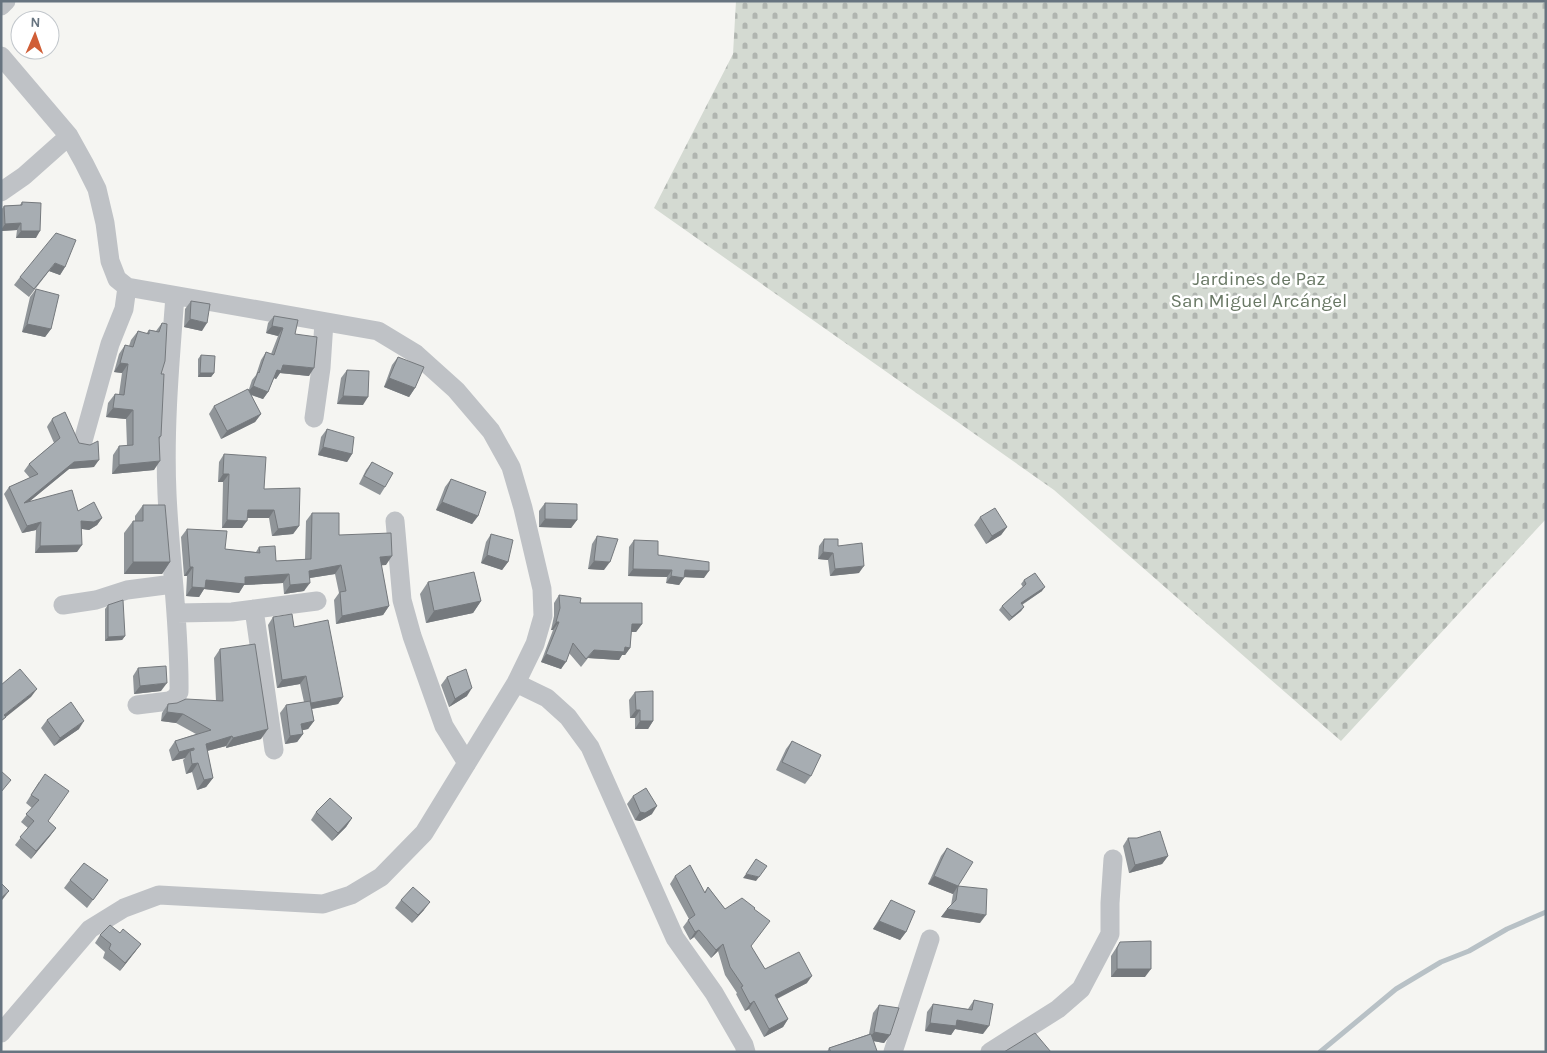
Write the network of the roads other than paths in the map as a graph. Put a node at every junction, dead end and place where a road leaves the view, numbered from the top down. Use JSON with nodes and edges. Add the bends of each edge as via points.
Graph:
{"nodes":[{"id":1,"x":6,"y":1,"type":"edge"},
{"id":2,"x":1,"y":6,"type":"edge"},
{"id":3,"x":1,"y":56,"type":"edge"},
{"id":4,"x":69,"y":136,"type":"junction"},
{"id":5,"x":1,"y":192,"type":"edge"},
{"id":6,"x":127,"y":287,"type":"junction"},
{"id":7,"x":175,"y":296,"type":"junction"},
{"id":8,"x":324,"y":322,"type":"junction"},
{"id":9,"x":314,"y":418,"type":"dead end"},
{"id":10,"x":82,"y":440,"type":"dead end"},
{"id":11,"x":395,"y":521,"type":"dead end"},
{"id":12,"x":173,"y":584,"type":"junction"},
{"id":13,"x":317,"y":601,"type":"dead end"},
{"id":14,"x":63,"y":605,"type":"dead end"},
{"id":15,"x":254,"y":609,"type":"junction"},
{"id":16,"x":177,"y":612,"type":"junction"},
{"id":17,"x":516,"y":683,"type":"junction"},
{"id":18,"x":137,"y":705,"type":"dead end"},
{"id":19,"x":274,"y":750,"type":"dead end"},
{"id":20,"x":467,"y":763,"type":"junction"},
{"id":21,"x":1113,"y":858,"type":"dead end"},
{"id":22,"x":930,"y":939,"type":"dead end"},
{"id":23,"x":1,"y":1033,"type":"edge"},
{"id":24,"x":746,"y":1052,"type":"edge"},
{"id":25,"x":893,"y":1052,"type":"edge"},
{"id":26,"x":990,"y":1052,"type":"edge"}],
"edges":[{"from":1,"to":2,"type":"street"},
{"from":3,"to":4,"type":"street"},
{"from":4,"to":5,"type":"street"},
{"from":4,"to":6,"type":"street","via":[[98,189],[110,262],[117,279]]},
{"from":6,"to":7,"type":"street"},
{"from":6,"to":10,"type":"street","via":[[124,309],[110,344]]},
{"from":7,"to":8,"type":"street"},
{"from":7,"to":12,"type":"street","via":[[167,402],[167,492]]},
{"from":8,"to":9,"type":"street"},
{"from":8,"to":17,"type":"street","via":[[378,331],[416,354],[456,390],[491,431],[511,466],[542,589],[543,616],[535,644]]},
{"from":11,"to":20,"type":"street","via":[[402,600],[412,636],[444,726]]},
{"from":12,"to":14,"type":"street","via":[[127,590],[96,600]]},
{"from":12,"to":16,"type":"street"},
{"from":13,"to":15,"type":"street"},
{"from":15,"to":16,"type":"street"},
{"from":15,"to":19,"type":"street"},
{"from":16,"to":18,"type":"street","via":[[179,692],[169,701]]},
{"from":17,"to":20,"type":"street"},
{"from":17,"to":24,"type":"street","via":[[547,698],[568,717],[590,747],[675,938],[714,993]]},
{"from":20,"to":23,"type":"street","via":[[424,833],[381,877],[351,895],[323,904],[159,895],[124,908],[90,929]]},
{"from":21,"to":26,"type":"street","via":[[1110,934],[1080,989],[1058,1009]]},
{"from":22,"to":25,"type":"street"}]}
